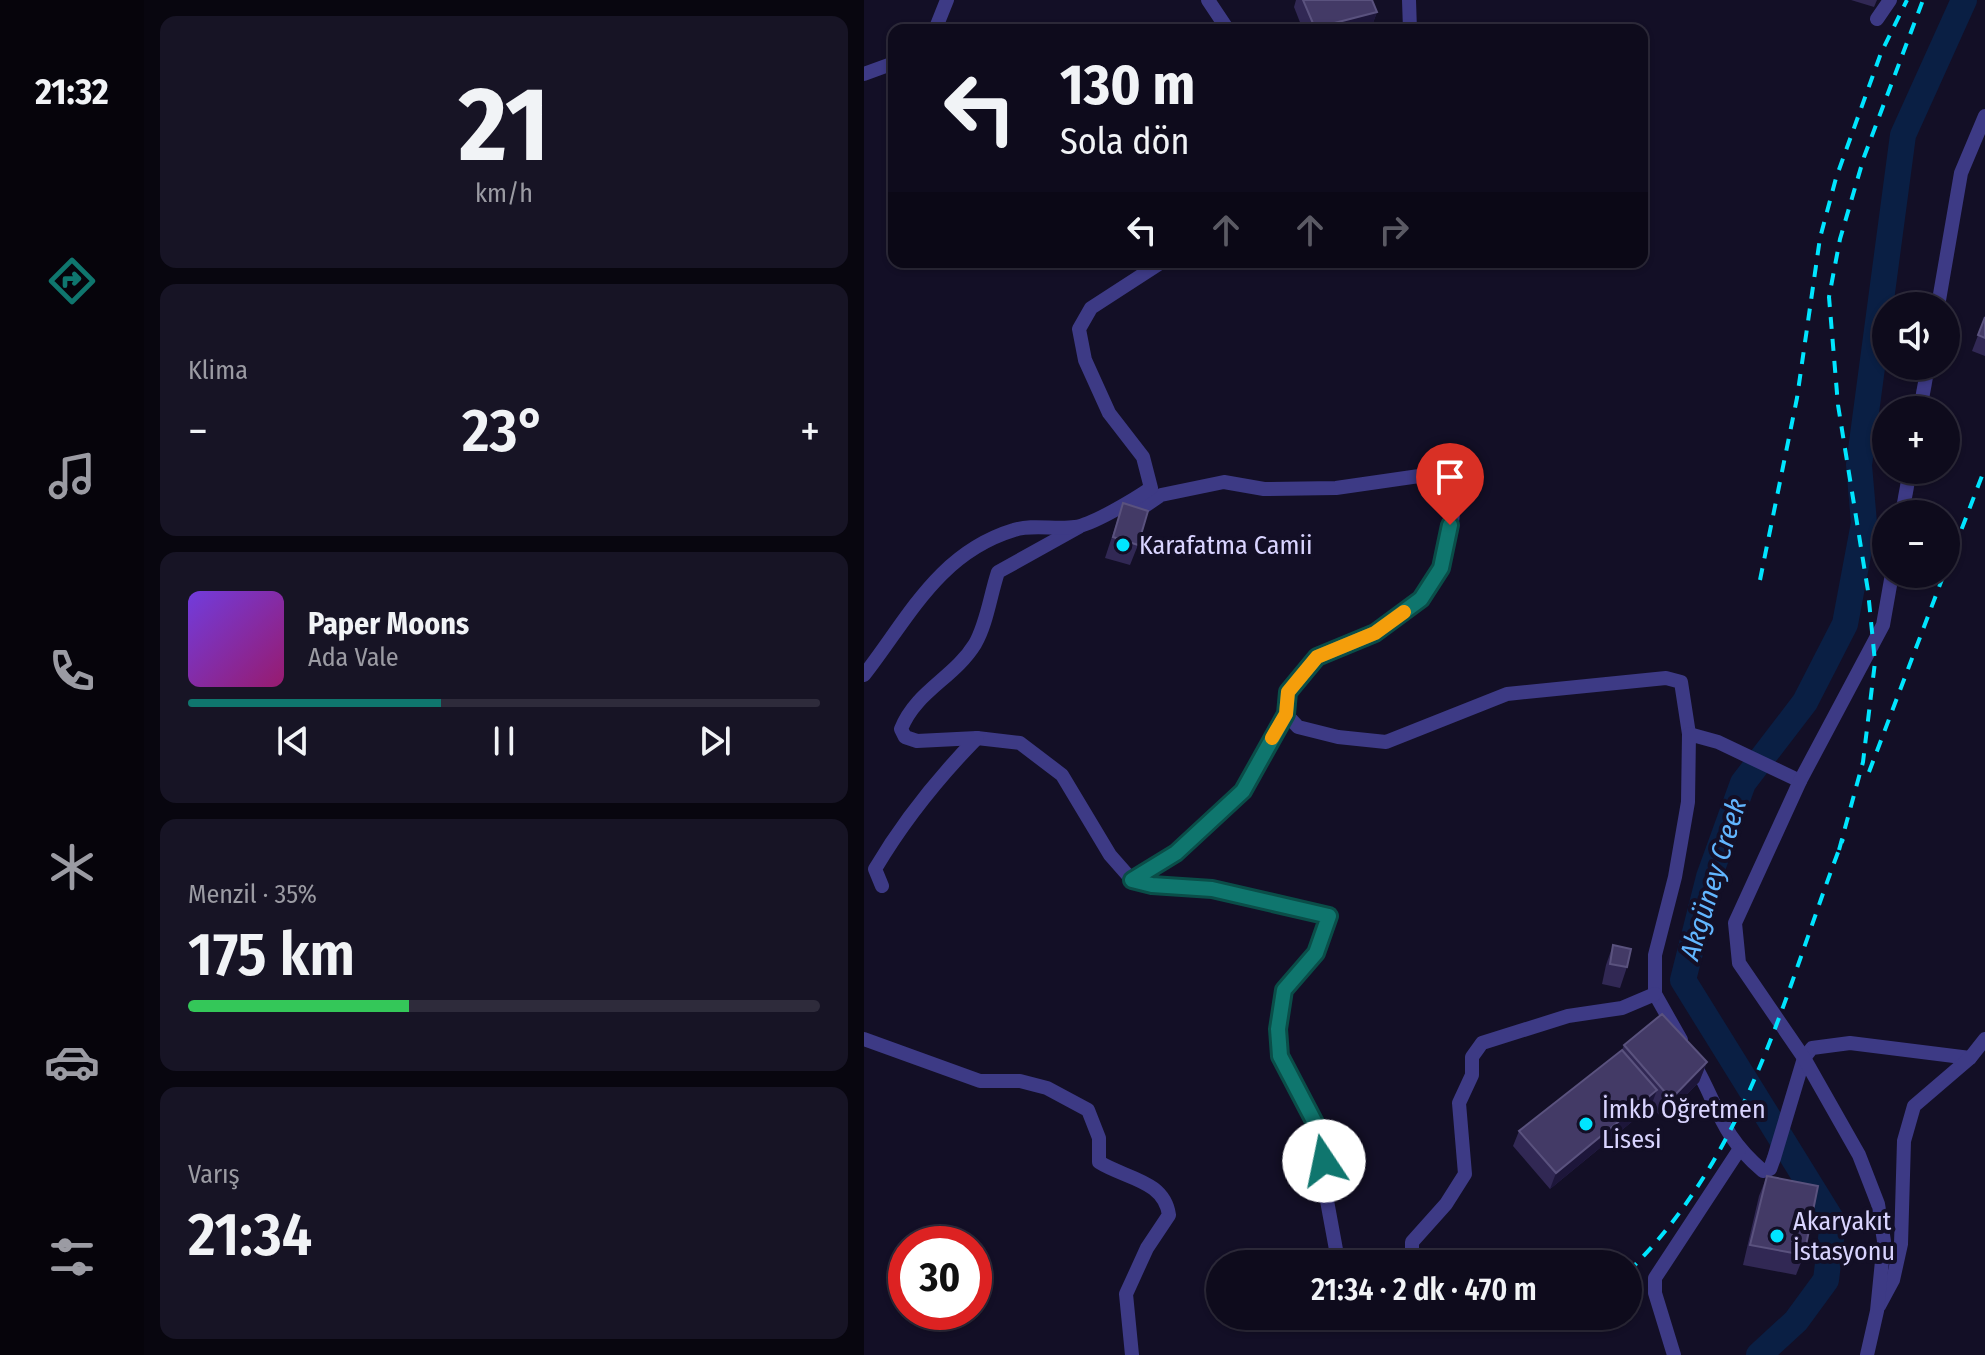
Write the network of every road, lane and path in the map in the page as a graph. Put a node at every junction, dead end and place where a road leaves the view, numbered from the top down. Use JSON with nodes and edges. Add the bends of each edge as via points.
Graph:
{"nodes":[{"id":1,"x":947,"y":0,"type":"edge"},
{"id":2,"x":1208,"y":0,"type":"edge"},
{"id":3,"x":1409,"y":0,"type":"edge"},
{"id":4,"x":1890,"y":0,"type":"edge"},
{"id":5,"x":1877,"y":19,"type":"dead end"},
{"id":6,"x":937,"y":24,"type":"edge"},
{"id":7,"x":1224,"y":24,"type":"edge"},
{"id":8,"x":1410,"y":24,"type":"edge"},
{"id":9,"x":888,"y":65,"type":"edge"},
{"id":10,"x":864,"y":74,"type":"edge"},
{"id":11,"x":1985,"y":116,"type":"edge"},
{"id":12,"x":1153,"y":268,"type":"edge"},
{"id":13,"x":1940,"y":292,"type":"edge"},
{"id":14,"x":1127,"y":505,"type":"junction"},
{"id":15,"x":1079,"y":527,"type":"junction"},
{"id":16,"x":1890,"y":588,"type":"edge"},
{"id":17,"x":864,"y":675,"type":"edge"},
{"id":18,"x":1286,"y":714,"type":"junction"},
{"id":19,"x":1689,"y":734,"type":"junction"},
{"id":20,"x":977,"y":738,"type":"junction"},
{"id":21,"x":1800,"y":781,"type":"junction"},
{"id":22,"x":1132,"y":880,"type":"junction"},
{"id":23,"x":882,"y":886,"type":"dead end"},
{"id":24,"x":1655,"y":994,"type":"junction"},
{"id":25,"x":864,"y":1039,"type":"edge"},
{"id":26,"x":1985,"y":1039,"type":"edge"},
{"id":27,"x":1804,"y":1058,"type":"junction"},
{"id":28,"x":1970,"y":1058,"type":"junction"},
{"id":29,"x":1739,"y":1150,"type":"junction"},
{"id":30,"x":1336,"y":1250,"type":"edge"},
{"id":31,"x":1412,"y":1250,"type":"edge"},
{"id":32,"x":1877,"y":1311,"type":"junction"},
{"id":33,"x":1132,"y":1355,"type":"edge"},
{"id":34,"x":1674,"y":1355,"type":"edge"},
{"id":35,"x":1867,"y":1355,"type":"edge"}],
"edges":[{"from":1,"to":6,"type":"street"},
{"from":2,"to":7,"type":"street"},
{"from":3,"to":8,"type":"street"},
{"from":4,"to":5,"type":"street"},
{"from":9,"to":10,"type":"street"},
{"from":11,"to":13,"type":"street","via":[[1961,173]]},
{"from":12,"to":14,"type":"street","via":[[1091,308],[1079,329],[1085,360],[1109,413],[1143,457],[1151,488]]},
{"from":14,"to":15,"type":"street"},
{"from":14,"to":18,"type":"street","via":[[1139,510],[1161,495],[1224,482],[1264,489],[1336,488],[1440,473],[1454,483],[1455,504],[1441,568],[1421,599],[1375,633],[1317,657],[1288,692]]},
{"from":15,"to":17,"type":"street","via":[[1016,529],[968,552],[924,589]]},
{"from":15,"to":20,"type":"street","via":[[998,572],[974,646],[920,696],[901,729],[917,741]]},
{"from":16,"to":21,"type":"street","via":[[1883,625]]},
{"from":18,"to":19,"type":"street","via":[[1298,727],[1386,742],[1507,694],[1666,678],[1681,682]]},
{"from":18,"to":22,"type":"street","via":[[1243,791],[1176,853]]},
{"from":19,"to":21,"type":"street"},
{"from":19,"to":24,"type":"street","via":[[1688,802],[1655,955]]},
{"from":20,"to":22,"type":"street","via":[[1020,743],[1062,775],[1110,855]]},
{"from":20,"to":23,"type":"street","via":[[921,797],[894,838],[875,869]]},
{"from":21,"to":27,"type":"street","via":[[1735,923],[1739,963]]},
{"from":22,"to":30,"type":"street","via":[[1212,889],[1329,916],[1316,953],[1284,990],[1278,1029],[1280,1056],[1325,1142],[1323,1179]]},
{"from":24,"to":29,"type":"street"},
{"from":24,"to":31,"type":"street","via":[[1622,1008],[1568,1016],[1482,1043],[1472,1057],[1472,1075],[1459,1103],[1465,1174],[1412,1242]]},
{"from":25,"to":33,"type":"street","via":[[980,1081],[1020,1081],[1064,1096],[1088,1110],[1099,1138],[1099,1162],[1158,1189],[1167,1200],[1169,1215],[1126,1294]]},
{"from":26,"to":28,"type":"street"},
{"from":27,"to":28,"type":"street","via":[[1812,1048],[1850,1043]]},
{"from":27,"to":29,"type":"street","via":[[1770,1169],[1763,1171]]},
{"from":27,"to":32,"type":"street","via":[[1859,1155],[1878,1204],[1884,1241]]},
{"from":28,"to":32,"type":"street","via":[[1914,1106],[1904,1141],[1901,1244],[1893,1280]]},
{"from":29,"to":34,"type":"street","via":[[1655,1278]]},
{"from":32,"to":35,"type":"street"}]}
